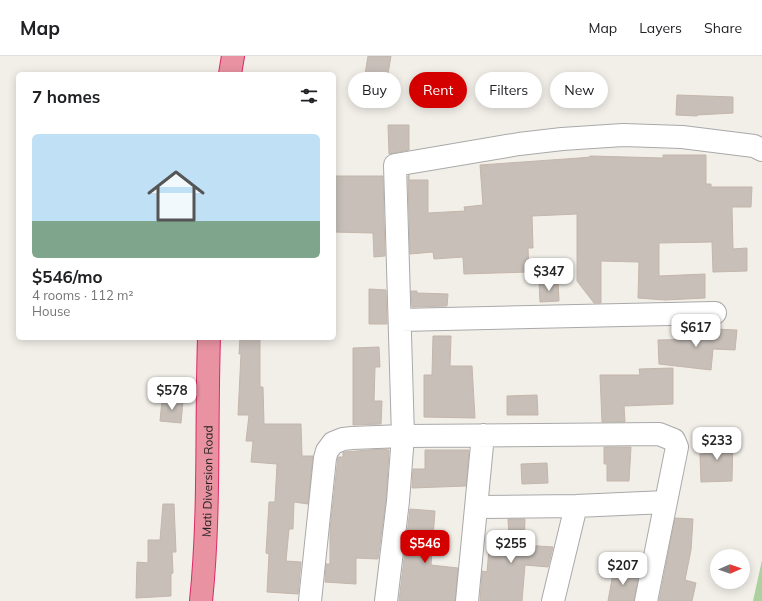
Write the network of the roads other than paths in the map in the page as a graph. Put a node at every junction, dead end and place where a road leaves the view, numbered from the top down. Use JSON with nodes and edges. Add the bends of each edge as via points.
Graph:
{"nodes":[{"id":1,"x":233,"y":56,"type":"edge"},
{"id":2,"x":230,"y":72,"type":"edge"},
{"id":3,"x":762,"y":150,"type":"edge"},
{"id":4,"x":715,"y":313,"type":"dead end"},
{"id":5,"x":400,"y":320,"type":"junction"},
{"id":6,"x":209,"y":340,"type":"edge"},
{"id":7,"x":483,"y":435,"type":"junction"},
{"id":8,"x":403,"y":436,"type":"junction"},
{"id":9,"x":666,"y":502,"type":"junction"},
{"id":10,"x":477,"y":506,"type":"junction"},
{"id":11,"x":576,"y":506,"type":"junction"},
{"id":12,"x":201,"y":601,"type":"edge"},
{"id":13,"x":310,"y":601,"type":"edge"},
{"id":14,"x":386,"y":601,"type":"edge"},
{"id":15,"x":467,"y":601,"type":"edge"},
{"id":16,"x":553,"y":601,"type":"edge"},
{"id":17,"x":646,"y":601,"type":"edge"}],
"edges":[{"from":1,"to":2,"type":"highway"},
{"from":3,"to":5,"type":"street","via":[[754,146],[682,137],[623,135],[519,144],[395,165]]},
{"from":4,"to":5,"type":"street"},
{"from":5,"to":8,"type":"street"},
{"from":6,"to":12,"type":"highway","name":"Mati Diversion Road","via":[[206,515]]},
{"from":7,"to":8,"type":"street"},
{"from":7,"to":9,"type":"street","via":[[666,436],[674,440],[677,448]]},
{"from":7,"to":10,"type":"street"},
{"from":8,"to":13,"type":"street","via":[[343,439],[327,451]]},
{"from":8,"to":14,"type":"street"},
{"from":9,"to":11,"type":"street"},
{"from":9,"to":17,"type":"street"},
{"from":10,"to":11,"type":"street"},
{"from":10,"to":15,"type":"street"},
{"from":11,"to":16,"type":"street"}]}
